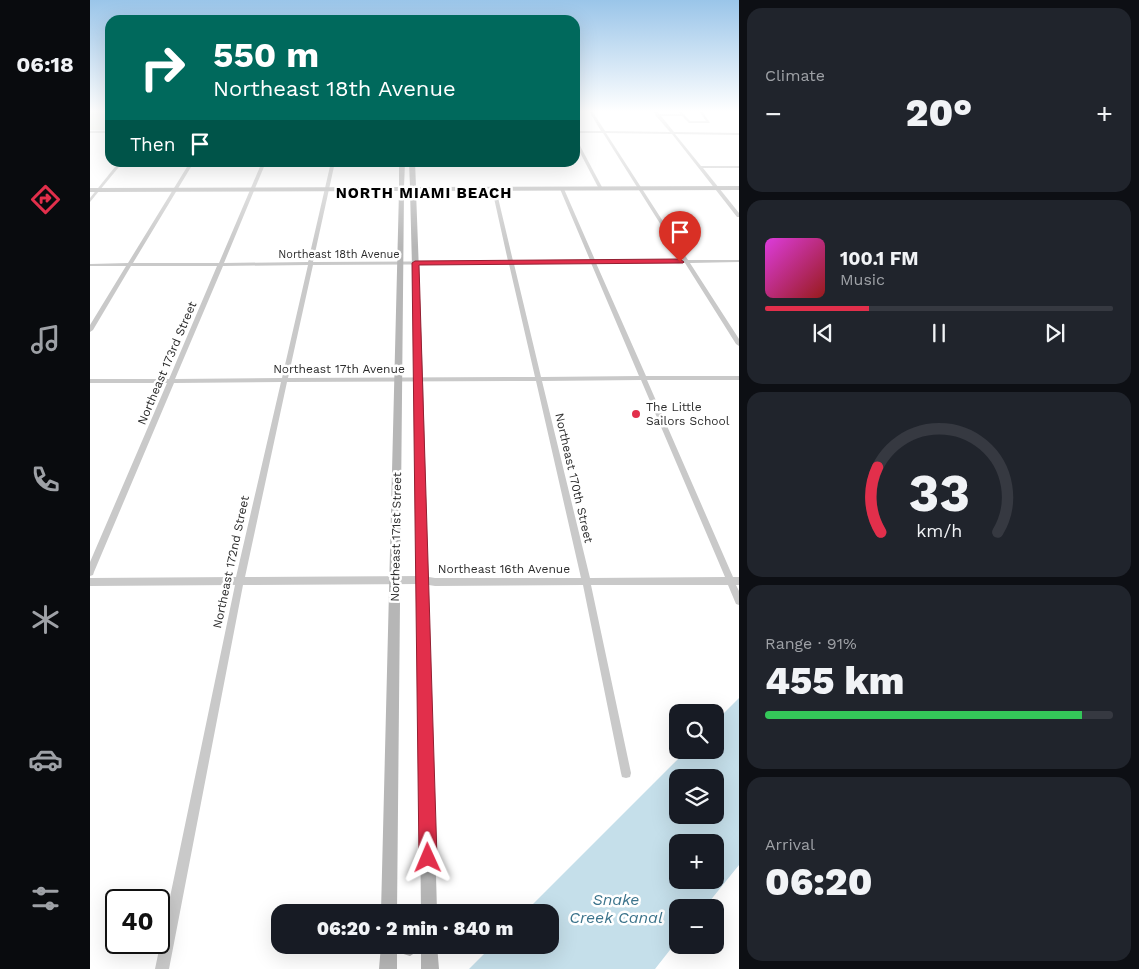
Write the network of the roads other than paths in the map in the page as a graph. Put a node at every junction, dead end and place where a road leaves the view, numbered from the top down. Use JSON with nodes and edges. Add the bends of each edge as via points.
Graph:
{"nodes":[{"id":1,"x":584,"y":156,"type":"edge"},
{"id":2,"x":620,"y":156,"type":"edge"},
{"id":3,"x":691,"y":156,"type":"edge"},
{"id":4,"x":117,"y":167,"type":"edge"},
{"id":5,"x":189,"y":167,"type":"edge"},
{"id":6,"x":262,"y":167,"type":"edge"},
{"id":7,"x":332,"y":167,"type":"edge"},
{"id":8,"x":403,"y":167,"type":"edge"},
{"id":9,"x":411,"y":167,"type":"edge"},
{"id":10,"x":700,"y":167,"type":"junction"},
{"id":11,"x":739,"y":167,"type":"edge"},
{"id":12,"x":636,"y":182,"type":"junction"},
{"id":13,"x":712,"y":182,"type":"junction"},
{"id":14,"x":739,"y":182,"type":"edge"},
{"id":15,"x":90,"y":184,"type":"edge"},
{"id":16,"x":104,"y":184,"type":"junction"},
{"id":17,"x":180,"y":184,"type":"junction"},
{"id":18,"x":328,"y":186,"type":"junction"},
{"id":19,"x":407,"y":186,"type":"junction"},
{"id":20,"x":436,"y":186,"type":"junction"},
{"id":21,"x":523,"y":186,"type":"junction"},
{"id":22,"x":600,"y":186,"type":"junction"},
{"id":23,"x":254,"y":187,"type":"junction"},
{"id":24,"x":639,"y":188,"type":"junction"},
{"id":25,"x":716,"y":188,"type":"junction"},
{"id":26,"x":739,"y":188,"type":"edge"},
{"id":27,"x":494,"y":189,"type":"junction"},
{"id":28,"x":562,"y":189,"type":"junction"},
{"id":29,"x":90,"y":190,"type":"edge"},
{"id":30,"x":99,"y":190,"type":"junction"},
{"id":31,"x":177,"y":190,"type":"junction"},
{"id":32,"x":90,"y":201,"type":"edge"},
{"id":33,"x":401,"y":211,"type":"junction"},
{"id":34,"x":413,"y":211,"type":"junction"},
{"id":35,"x":739,"y":216,"type":"edge"},
{"id":36,"x":401,"y":242,"type":"junction"},
{"id":37,"x":415,"y":242,"type":"junction"},
{"id":38,"x":739,"y":261,"type":"edge"},
{"id":39,"x":512,"y":262,"type":"junction"},
{"id":40,"x":594,"y":262,"type":"junction"},
{"id":41,"x":686,"y":262,"type":"junction"},
{"id":42,"x":400,"y":263,"type":"junction"},
{"id":43,"x":415,"y":263,"type":"junction"},
{"id":44,"x":310,"y":264,"type":"junction"},
{"id":45,"x":90,"y":265,"type":"edge"},
{"id":46,"x":130,"y":265,"type":"junction"},
{"id":47,"x":220,"y":265,"type":"junction"},
{"id":48,"x":90,"y":330,"type":"edge"},
{"id":49,"x":739,"y":344,"type":"edge"},
{"id":50,"x":643,"y":378,"type":"junction"},
{"id":51,"x":739,"y":378,"type":"edge"},
{"id":52,"x":539,"y":379,"type":"junction"},
{"id":53,"x":171,"y":380,"type":"junction"},
{"id":54,"x":284,"y":380,"type":"junction"},
{"id":55,"x":398,"y":380,"type":"junction"},
{"id":56,"x":419,"y":380,"type":"junction"},
{"id":57,"x":90,"y":381,"type":"edge"},
{"id":58,"x":90,"y":572,"type":"edge"},
{"id":59,"x":240,"y":580,"type":"junction"},
{"id":60,"x":396,"y":580,"type":"junction"},
{"id":61,"x":423,"y":580,"type":"junction"},
{"id":62,"x":735,"y":581,"type":"edge"},
{"id":63,"x":90,"y":582,"type":"edge"},
{"id":64,"x":586,"y":582,"type":"junction"},
{"id":65,"x":739,"y":601,"type":"edge"},
{"id":66,"x":626,"y":773,"type":"dead end"},
{"id":67,"x":389,"y":904,"type":"edge"},
{"id":68,"x":429,"y":904,"type":"edge"},
{"id":69,"x":389,"y":954,"type":"edge"},
{"id":70,"x":429,"y":954,"type":"edge"},
{"id":71,"x":162,"y":969,"type":"edge"},
{"id":72,"x":388,"y":969,"type":"edge"},
{"id":73,"x":430,"y":969,"type":"edge"}],
"edges":[{"from":1,"to":22,"type":"street"},
{"from":2,"to":12,"type":"street"},
{"from":3,"to":10,"type":"street"},
{"from":4,"to":16,"type":"street"},
{"from":5,"to":17,"type":"street"},
{"from":6,"to":23,"type":"street","name":"Northeast 173rd Street"},
{"from":7,"to":18,"type":"street","name":"Northeast 172nd Street"},
{"from":8,"to":19,"type":"street","name":"Northeast 171st Street"},
{"from":9,"to":19,"type":"street","name":"Northeast 171st Street"},
{"from":10,"to":11,"type":"street"},
{"from":10,"to":13,"type":"street"},
{"from":12,"to":13,"type":"street"},
{"from":12,"to":22,"type":"street"},
{"from":12,"to":24,"type":"street"},
{"from":13,"to":14,"type":"street"},
{"from":13,"to":25,"type":"street"},
{"from":15,"to":16,"type":"street"},
{"from":16,"to":17,"type":"street"},
{"from":16,"to":30,"type":"street"},
{"from":17,"to":23,"type":"street"},
{"from":17,"to":31,"type":"street"},
{"from":18,"to":19,"type":"street"},
{"from":18,"to":23,"type":"street"},
{"from":18,"to":44,"type":"street","name":"Northeast 172nd Street"},
{"from":19,"to":20,"type":"street"},
{"from":19,"to":33,"type":"street","name":"Northeast 171st Street"},
{"from":19,"to":34,"type":"street","name":"Northeast 171st Street"},
{"from":20,"to":21,"type":"street"},
{"from":20,"to":27,"type":"street"},
{"from":21,"to":22,"type":"street"},
{"from":21,"to":27,"type":"street"},
{"from":21,"to":28,"type":"street"},
{"from":22,"to":24,"type":"street"},
{"from":22,"to":28,"type":"street"},
{"from":23,"to":31,"type":"street"},
{"from":23,"to":47,"type":"street","name":"Northeast 173rd Street"},
{"from":24,"to":25,"type":"street"},
{"from":24,"to":41,"type":"street"},
{"from":25,"to":26,"type":"street"},
{"from":25,"to":35,"type":"street"},
{"from":27,"to":39,"type":"street","name":"Northeast 170th Street"},
{"from":28,"to":40,"type":"street"},
{"from":29,"to":30,"type":"street"},
{"from":30,"to":31,"type":"street"},
{"from":30,"to":32,"type":"street"},
{"from":31,"to":46,"type":"street"},
{"from":33,"to":34,"type":"street"},
{"from":33,"to":36,"type":"street","name":"Northeast 171st Street"},
{"from":34,"to":37,"type":"street","name":"Northeast 171st Street"},
{"from":36,"to":37,"type":"street"},
{"from":36,"to":42,"type":"street","name":"Northeast 171st Street"},
{"from":37,"to":43,"type":"street","name":"Northeast 171st Street"},
{"from":38,"to":41,"type":"street","name":"Northeast 18th Avenue"},
{"from":39,"to":40,"type":"street","name":"Northeast 18th Avenue"},
{"from":39,"to":43,"type":"street","name":"Northeast 18th Avenue"},
{"from":39,"to":52,"type":"street","name":"Northeast 170th Street"},
{"from":40,"to":41,"type":"street","name":"Northeast 18th Avenue"},
{"from":40,"to":50,"type":"street"},
{"from":41,"to":49,"type":"street"},
{"from":42,"to":43,"type":"street","name":"Northeast 18th Avenue"},
{"from":42,"to":44,"type":"street","name":"Northeast 18th Avenue"},
{"from":42,"to":55,"type":"street","name":"Northeast 171st Street"},
{"from":43,"to":56,"type":"street","name":"Northeast 171st Street"},
{"from":44,"to":47,"type":"street","name":"Northeast 18th Avenue"},
{"from":44,"to":54,"type":"street","name":"Northeast 172nd Street"},
{"from":45,"to":46,"type":"street","name":"Northeast 18th Avenue"},
{"from":46,"to":47,"type":"street","name":"Northeast 18th Avenue"},
{"from":46,"to":48,"type":"street"},
{"from":47,"to":53,"type":"street","name":"Northeast 173rd Street"},
{"from":50,"to":51,"type":"street","name":"Northeast 17th Avenue"},
{"from":50,"to":52,"type":"street","name":"Northeast 17th Avenue"},
{"from":50,"to":62,"type":"street"},
{"from":52,"to":56,"type":"street","name":"Northeast 17th Avenue"},
{"from":52,"to":64,"type":"street","name":"Northeast 170th Street"},
{"from":53,"to":54,"type":"street","name":"Northeast 17th Avenue"},
{"from":53,"to":57,"type":"street","name":"Northeast 17th Avenue"},
{"from":53,"to":58,"type":"street","name":"Northeast 173rd Street"},
{"from":54,"to":55,"type":"street","name":"Northeast 17th Avenue"},
{"from":54,"to":59,"type":"street","name":"Northeast 172nd Street"},
{"from":55,"to":56,"type":"street","name":"Northeast 17th Avenue"},
{"from":55,"to":60,"type":"street","name":"Northeast 171st Street"},
{"from":56,"to":61,"type":"street","name":"Northeast 171st Street"},
{"from":59,"to":60,"type":"street","name":"Northeast 16th Avenue"},
{"from":59,"to":63,"type":"street","name":"Northeast 16th Avenue"},
{"from":59,"to":71,"type":"street","name":"Northeast 172nd Street"},
{"from":60,"to":61,"type":"street","name":"Northeast 16th Avenue"},
{"from":60,"to":67,"type":"street","name":"Northeast 171st Street"},
{"from":61,"to":64,"type":"street","name":"Northeast 16th Avenue"},
{"from":61,"to":68,"type":"street","name":"Northeast 171st Street"},
{"from":62,"to":64,"type":"street","name":"Northeast 16th Avenue","via":[[657,579]]},
{"from":62,"to":65,"type":"street"},
{"from":64,"to":66,"type":"street","name":"Northeast 170th Street"},
{"from":69,"to":72,"type":"street"},
{"from":70,"to":73,"type":"street"}]}
